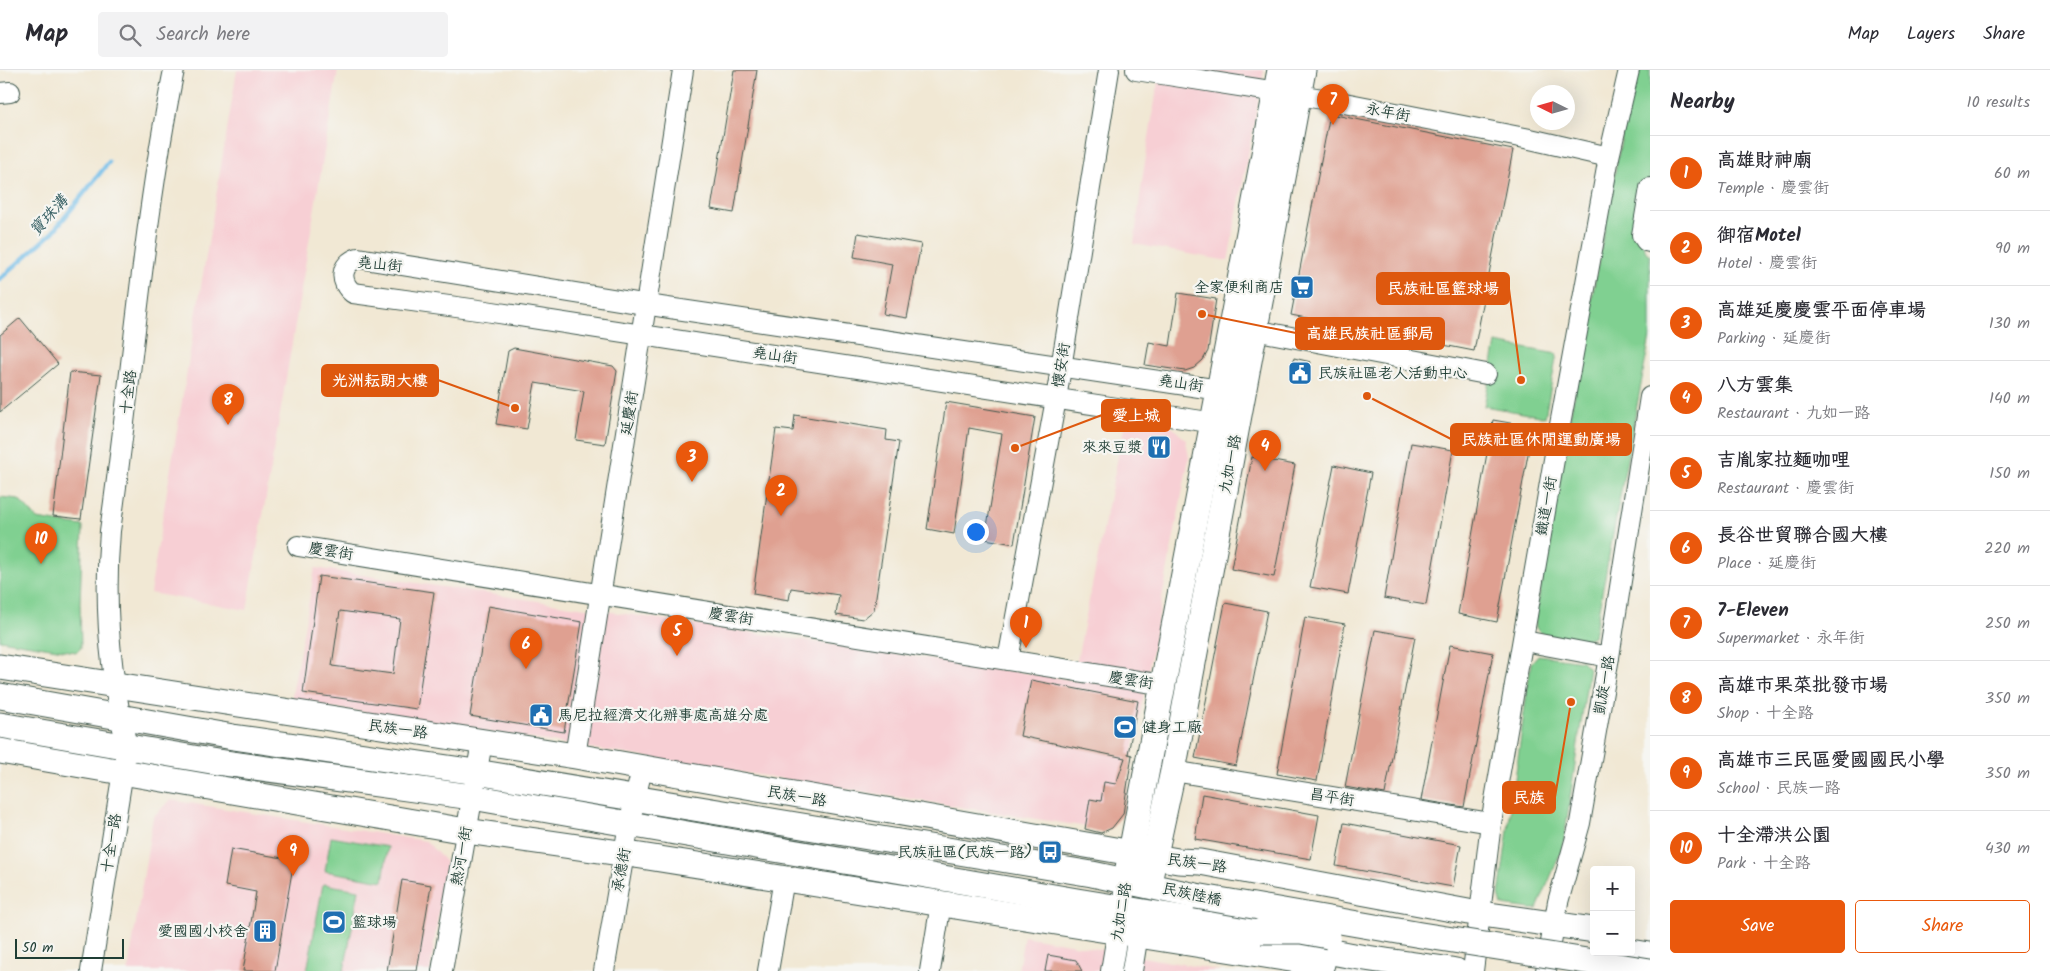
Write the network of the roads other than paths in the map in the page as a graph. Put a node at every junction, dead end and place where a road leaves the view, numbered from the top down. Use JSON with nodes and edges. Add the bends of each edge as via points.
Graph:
{"nodes":[{"id":1,"x":174,"y":70,"type":"edge"},
{"id":2,"x":683,"y":70,"type":"edge"},
{"id":3,"x":1109,"y":70,"type":"edge"},
{"id":4,"x":1136,"y":70,"type":"edge"},
{"id":5,"x":1303,"y":70,"type":"edge"},
{"id":6,"x":1628,"y":70,"type":"edge"},
{"id":7,"x":1285,"y":86,"type":"edge"},
{"id":8,"x":1610,"y":157,"type":"junction"},
{"id":9,"x":1650,"y":188,"type":"edge"},
{"id":10,"x":1650,"y":242,"type":"edge"},
{"id":11,"x":646,"y":304,"type":"junction"},
{"id":12,"x":1254,"y":330,"type":"junction"},
{"id":13,"x":641,"y":335,"type":"junction"},
{"id":14,"x":1061,"y":366,"type":"junction"},
{"id":15,"x":1486,"y":374,"type":"dead end"},
{"id":16,"x":1231,"y":392,"type":"junction"},
{"id":17,"x":1650,"y":397,"type":"edge"},
{"id":18,"x":1056,"y":399,"type":"junction"},
{"id":19,"x":1225,"y":425,"type":"junction"},
{"id":20,"x":298,"y":546,"type":"dead end"},
{"id":21,"x":600,"y":595,"type":"junction"},
{"id":22,"x":1524,"y":641,"type":"junction"},
{"id":23,"x":1609,"y":657,"type":"junction"},
{"id":24,"x":1008,"y":660,"type":"junction"},
{"id":25,"x":0,"y":667,"type":"edge"},
{"id":26,"x":1164,"y":685,"type":"junction"},
{"id":27,"x":116,"y":686,"type":"junction"},
{"id":28,"x":0,"y":696,"type":"edge"},
{"id":29,"x":120,"y":716,"type":"junction"},
{"id":30,"x":0,"y":725,"type":"edge"},
{"id":31,"x":482,"y":742,"type":"junction"},
{"id":32,"x":127,"y":746,"type":"junction"},
{"id":33,"x":0,"y":751,"type":"edge"},
{"id":34,"x":575,"y":756,"type":"junction"},
{"id":35,"x":642,"y":769,"type":"junction"},
{"id":36,"x":1172,"y":771,"type":"junction"},
{"id":37,"x":123,"y":772,"type":"junction"},
{"id":38,"x":476,"y":772,"type":"junction"},
{"id":39,"x":472,"y":797,"type":"junction"},
{"id":40,"x":634,"y":799,"type":"junction"},
{"id":41,"x":1492,"y":823,"type":"junction"},
{"id":42,"x":629,"y":824,"type":"junction"},
{"id":43,"x":466,"y":831,"type":"junction"},
{"id":44,"x":1130,"y":852,"type":"junction"},
{"id":45,"x":624,"y":854,"type":"junction"},
{"id":46,"x":1155,"y":857,"type":"junction"},
{"id":47,"x":784,"y":879,"type":"junction"},
{"id":48,"x":1137,"y":883,"type":"junction"},
{"id":49,"x":1195,"y":901,"type":"junction"},
{"id":50,"x":941,"y":903,"type":"junction"},
{"id":51,"x":1481,"y":914,"type":"junction"},
{"id":52,"x":1130,"y":921,"type":"junction"},
{"id":53,"x":1553,"y":924,"type":"junction"},
{"id":54,"x":1590,"y":929,"type":"edge"},
{"id":55,"x":1261,"y":931,"type":"junction"},
{"id":56,"x":1635,"y":937,"type":"edge"},
{"id":57,"x":1650,"y":939,"type":"edge"},
{"id":58,"x":1590,"y":946,"type":"edge"},
{"id":59,"x":1635,"y":953,"type":"edge"},
{"id":60,"x":1650,"y":955,"type":"edge"},
{"id":61,"x":91,"y":971,"type":"edge"},
{"id":62,"x":442,"y":971,"type":"edge"},
{"id":63,"x":604,"y":971,"type":"edge"},
{"id":64,"x":768,"y":971,"type":"edge"},
{"id":65,"x":930,"y":971,"type":"edge"},
{"id":66,"x":1111,"y":971,"type":"edge"},
{"id":67,"x":1132,"y":971,"type":"edge"},
{"id":68,"x":1371,"y":971,"type":"edge"},
{"id":69,"x":1456,"y":971,"type":"edge"},
{"id":70,"x":1473,"y":971,"type":"edge"},
{"id":71,"x":1540,"y":971,"type":"edge"},
{"id":72,"x":1546,"y":971,"type":"edge"},
{"id":73,"x":1650,"y":971,"type":"edge"}],
"edges":[{"from":1,"to":27,"type":"street","name":"十全路","via":[[147,238],[110,530],[110,646]]},
{"from":2,"to":11,"type":"street","name":"延慶街"},
{"from":3,"to":14,"type":"street","name":"懷安街"},
{"from":4,"to":7,"type":"street","name":"永年街"},
{"from":5,"to":7,"type":"main road","name":"九如一路"},
{"from":6,"to":8,"type":"street","name":"鐵道一街"},
{"from":7,"to":8,"type":"street","name":"永年街"},
{"from":7,"to":12,"type":"main road","name":"九如一路"},
{"from":7,"to":16,"type":"main road","name":"九如一路"},
{"from":8,"to":22,"type":"street","name":"鐵道一街"},
{"from":9,"to":10,"type":"street","via":[[1642,235]]},
{"from":11,"to":13,"type":"street","name":"延慶街"},
{"from":11,"to":13,"type":"street","name":"堯山街","via":[[358,258],[351,260],[342,273],[344,283],[353,292]]},
{"from":11,"to":14,"type":"street","name":"堯山街"},
{"from":12,"to":15,"type":"street"},
{"from":12,"to":16,"type":"main road","name":"九如一路"},
{"from":13,"to":18,"type":"street","name":"堯山街"},
{"from":13,"to":21,"type":"street","name":"延慶街"},
{"from":14,"to":16,"type":"street","name":"堯山街"},
{"from":14,"to":18,"type":"street","name":"懷安街"},
{"from":16,"to":19,"type":"main road","name":"九如一路"},
{"from":17,"to":23,"type":"street","name":"凱旋一路"},
{"from":18,"to":19,"type":"street","name":"堯山街"},
{"from":18,"to":24,"type":"street","name":"懷安街"},
{"from":19,"to":26,"type":"main road","name":"九如一路"},
{"from":19,"to":36,"type":"main road","name":"九如一路"},
{"from":20,"to":21,"type":"street","name":"慶雲街"},
{"from":21,"to":24,"type":"street","name":"慶雲街"},
{"from":21,"to":34,"type":"street","name":"延慶街"},
{"from":22,"to":23,"type":"street"},
{"from":22,"to":41,"type":"street","name":"鐵道一街"},
{"from":23,"to":53,"type":"street","name":"凱旋一路","via":[[1580,823]]},
{"from":24,"to":26,"type":"street","name":"慶雲街"},
{"from":25,"to":27,"type":"main road","name":"民族一路"},
{"from":26,"to":44,"type":"main road","name":"九如一路"},
{"from":27,"to":29,"type":"street","name":"十全路"},
{"from":27,"to":31,"type":"main road","name":"民族一路"},
{"from":28,"to":29,"type":"main road","name":"民族一路"},
{"from":29,"to":32,"type":"street","name":"十全一路"},
{"from":29,"to":38,"type":"main road","name":"民族一路","via":[[242,738]]},
{"from":30,"to":32,"type":"main road"},
{"from":31,"to":34,"type":"main road","name":"民族一路"},
{"from":31,"to":38,"type":"street","name":"熱河一街"},
{"from":32,"to":37,"type":"street","name":"十全一路"},
{"from":32,"to":39,"type":"main road","via":[[216,762]]},
{"from":33,"to":37,"type":"main road"},
{"from":34,"to":35,"type":"main road","name":"民族一路"},
{"from":35,"to":40,"type":"street","name":"承德街"},
{"from":35,"to":44,"type":"main road","name":"民族一路"},
{"from":36,"to":41,"type":"street","name":"昌平街"},
{"from":36,"to":46,"type":"main road","name":"九如一路"},
{"from":37,"to":43,"type":"main road"},
{"from":37,"to":61,"type":"street","name":"十全一路"},
{"from":38,"to":39,"type":"street","name":"熱河一街"},
{"from":38,"to":40,"type":"main road","name":"民族一路"},
{"from":39,"to":42,"type":"main road"},
{"from":39,"to":43,"type":"street","name":"熱河一街"},
{"from":40,"to":42,"type":"street","name":"承德街"},
{"from":40,"to":48,"type":"main road","name":"民族一路"},
{"from":41,"to":51,"type":"street","name":"鐵道一街"},
{"from":42,"to":45,"type":"street","name":"承德街"},
{"from":42,"to":52,"type":"main road"},
{"from":43,"to":45,"type":"main road"},
{"from":43,"to":62,"type":"street","name":"熱河一街"},
{"from":44,"to":46,"type":"main road","name":"民族一路"},
{"from":44,"to":48,"type":"main road","name":"九如二路"},
{"from":45,"to":47,"type":"main road"},
{"from":45,"to":63,"type":"street","name":"承德街"},
{"from":46,"to":48,"type":"main road","name":"九如二路"},
{"from":46,"to":51,"type":"main road","name":"民族一路","via":[[1200,862]]},
{"from":47,"to":50,"type":"main road"},
{"from":47,"to":64,"type":"street"},
{"from":48,"to":49,"type":"main road","name":"民族陸橋"},
{"from":48,"to":52,"type":"main road","name":"九如二路"},
{"from":49,"to":52,"type":"main road","name":"民族陸橋"},
{"from":49,"to":55,"type":"main road","name":"民族陸橋"},
{"from":49,"to":58,"type":"main road","name":"民族陸橋"},
{"from":49,"to":73,"type":"main road","name":"民族陸橋","bridge":true},
{"from":50,"to":52,"type":"main road"},
{"from":50,"to":65,"type":"street"},
{"from":51,"to":53,"type":"main road","name":"民族一路"},
{"from":51,"to":70,"type":"street","name":"鐵道一街"},
{"from":52,"to":66,"type":"street","name":"九如二路"},
{"from":52,"to":67,"type":"street","name":"九如二路"},
{"from":52,"to":68,"type":"main road","via":[[1246,953]]},
{"from":53,"to":54,"type":"main road","name":"民族一路"},
{"from":53,"to":72,"type":"street","name":"凱旋一路"},
{"from":55,"to":69,"type":"main road","name":"民族陸橋","via":[[1281,939],[1348,954]]},
{"from":55,"to":71,"type":"main road","name":"民族陸橋","bridge":true,"via":[[1302,931]]},
{"from":56,"to":57,"type":"main road"},
{"from":59,"to":60,"type":"main road"}]}
